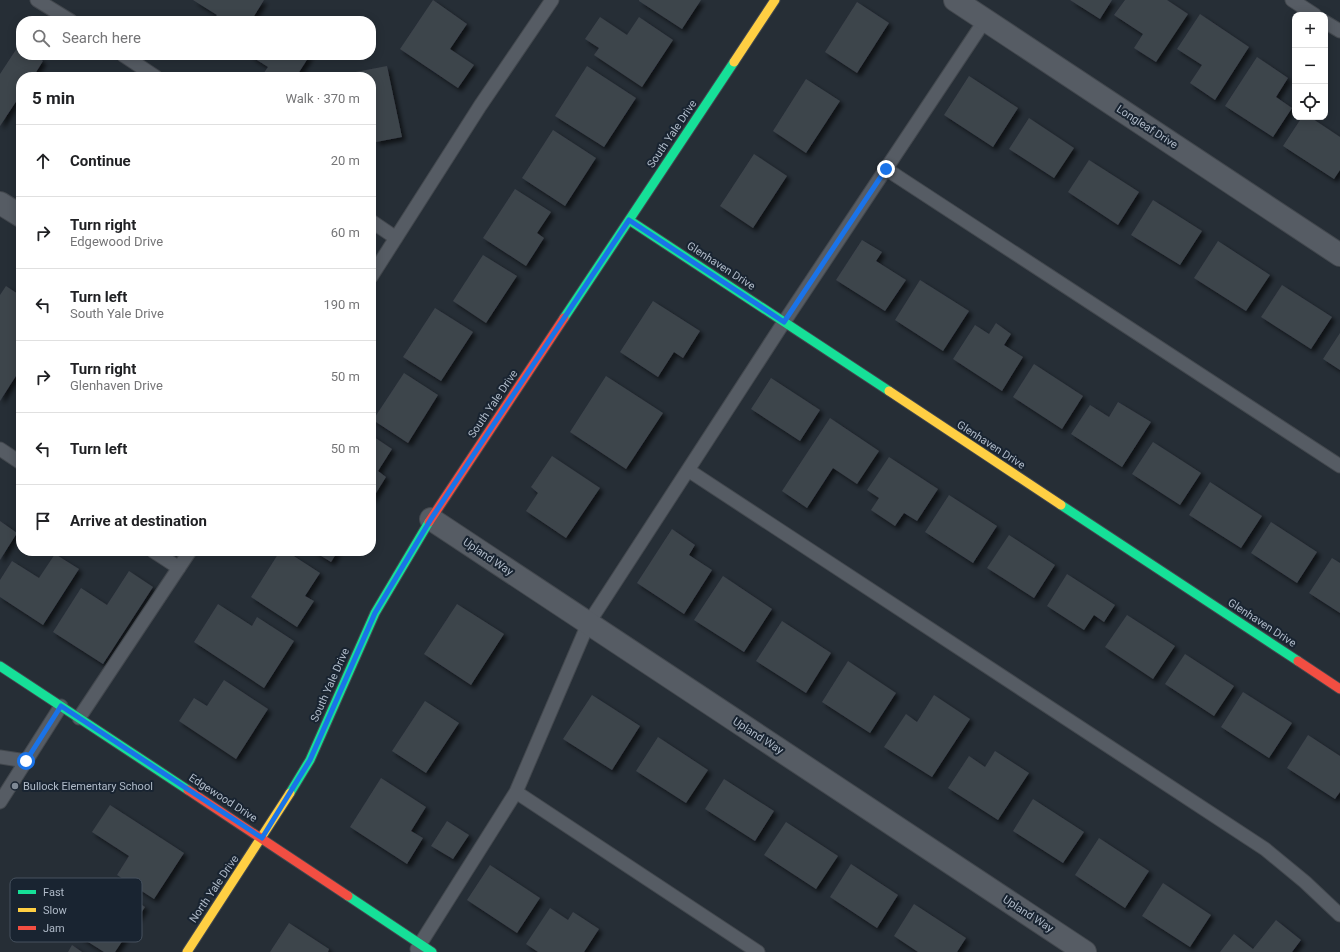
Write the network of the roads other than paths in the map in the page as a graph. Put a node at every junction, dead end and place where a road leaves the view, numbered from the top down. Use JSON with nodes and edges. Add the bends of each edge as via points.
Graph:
{"nodes":[{"id":1,"x":37,"y":0,"type":"edge"},
{"id":2,"x":552,"y":0,"type":"edge"},
{"id":3,"x":775,"y":0,"type":"edge"},
{"id":4,"x":955,"y":0,"type":"edge"},
{"id":5,"x":1292,"y":0,"type":"edge"},
{"id":6,"x":1310,"y":12,"type":"edge"},
{"id":7,"x":63,"y":16,"type":"edge"},
{"id":8,"x":985,"y":20,"type":"junction"},
{"id":9,"x":1328,"y":24,"type":"edge"},
{"id":10,"x":1340,"y":31,"type":"edge"},
{"id":11,"x":130,"y":60,"type":"edge"},
{"id":12,"x":148,"y":72,"type":"edge"},
{"id":13,"x":886,"y":169,"type":"junction"},
{"id":14,"x":0,"y":203,"type":"edge"},
{"id":15,"x":16,"y":213,"type":"edge"},
{"id":16,"x":629,"y":220,"type":"junction"},
{"id":17,"x":376,"y":224,"type":"edge"},
{"id":18,"x":396,"y":238,"type":"junction"},
{"id":19,"x":1340,"y":255,"type":"edge"},
{"id":20,"x":376,"y":269,"type":"edge"},
{"id":21,"x":784,"y":322,"type":"junction"},
{"id":22,"x":0,"y":449,"type":"edge"},
{"id":23,"x":16,"y":460,"type":"edge"},
{"id":24,"x":1340,"y":466,"type":"edge"},
{"id":25,"x":688,"y":470,"type":"junction"},
{"id":26,"x":431,"y":519,"type":"junction"},
{"id":27,"x":161,"y":556,"type":"edge"},
{"id":28,"x":187,"y":556,"type":"edge"},
{"id":29,"x":179,"y":568,"type":"junction"},
{"id":30,"x":588,"y":624,"type":"junction"},
{"id":31,"x":0,"y":666,"type":"edge"},
{"id":32,"x":1340,"y":689,"type":"edge"},
{"id":33,"x":61,"y":706,"type":"junction"},
{"id":34,"x":79,"y":718,"type":"junction"},
{"id":35,"x":0,"y":757,"type":"edge"},
{"id":36,"x":26,"y":761,"type":"junction"},
{"id":37,"x":516,"y":792,"type":"junction"},
{"id":38,"x":0,"y":802,"type":"edge"},
{"id":39,"x":262,"y":838,"type":"junction"},
{"id":40,"x":1340,"y":915,"type":"edge"},
{"id":41,"x":417,"y":948,"type":"edge"},
{"id":42,"x":187,"y":952,"type":"edge"},
{"id":43,"x":432,"y":952,"type":"edge"},
{"id":44,"x":758,"y":952,"type":"edge"},
{"id":45,"x":1085,"y":952,"type":"edge"}],
"edges":[{"from":1,"to":7,"type":"lane"},
{"from":2,"to":18,"type":"lane","via":[[480,106]]},
{"from":3,"to":16,"type":"street","name":"South Yale Drive"},
{"from":4,"to":8,"type":"street","name":"Longleaf Drive"},
{"from":5,"to":6,"type":"lane"},
{"from":8,"to":13,"type":"lane"},
{"from":8,"to":19,"type":"street","name":"Longleaf Drive"},
{"from":9,"to":10,"type":"lane"},
{"from":11,"to":12,"type":"lane"},
{"from":13,"to":21,"type":"lane"},
{"from":13,"to":24,"type":"lane"},
{"from":14,"to":15,"type":"street"},
{"from":16,"to":21,"type":"street","name":"Glenhaven Drive"},
{"from":16,"to":26,"type":"street","name":"South Yale Drive"},
{"from":17,"to":18,"type":"lane"},
{"from":18,"to":20,"type":"lane"},
{"from":21,"to":25,"type":"lane"},
{"from":21,"to":32,"type":"street","name":"Glenhaven Drive"},
{"from":22,"to":23,"type":"lane"},
{"from":25,"to":30,"type":"lane"},
{"from":25,"to":40,"type":"lane","via":[[1265,849]]},
{"from":26,"to":30,"type":"street","name":"Upland Way"},
{"from":26,"to":39,"type":"street","name":"South Yale Drive","via":[[375,613],[310,760]]},
{"from":27,"to":29,"type":"lane"},
{"from":28,"to":29,"type":"lane"},
{"from":29,"to":34,"type":"lane"},
{"from":30,"to":37,"type":"lane"},
{"from":30,"to":45,"type":"street","name":"Upland Way"},
{"from":31,"to":33,"type":"street","name":"Edgewood Drive"},
{"from":33,"to":34,"type":"street","name":"Edgewood Drive"},
{"from":33,"to":36,"type":"lane"},
{"from":34,"to":39,"type":"street","name":"Edgewood Drive"},
{"from":35,"to":36,"type":"lane"},
{"from":36,"to":38,"type":"lane"},
{"from":37,"to":41,"type":"lane"},
{"from":37,"to":44,"type":"lane"},
{"from":39,"to":41,"type":"street","name":"Edgewood Drive"},
{"from":39,"to":42,"type":"street","name":"North Yale Drive"},
{"from":41,"to":43,"type":"street","name":"Edgewood Drive"}]}
